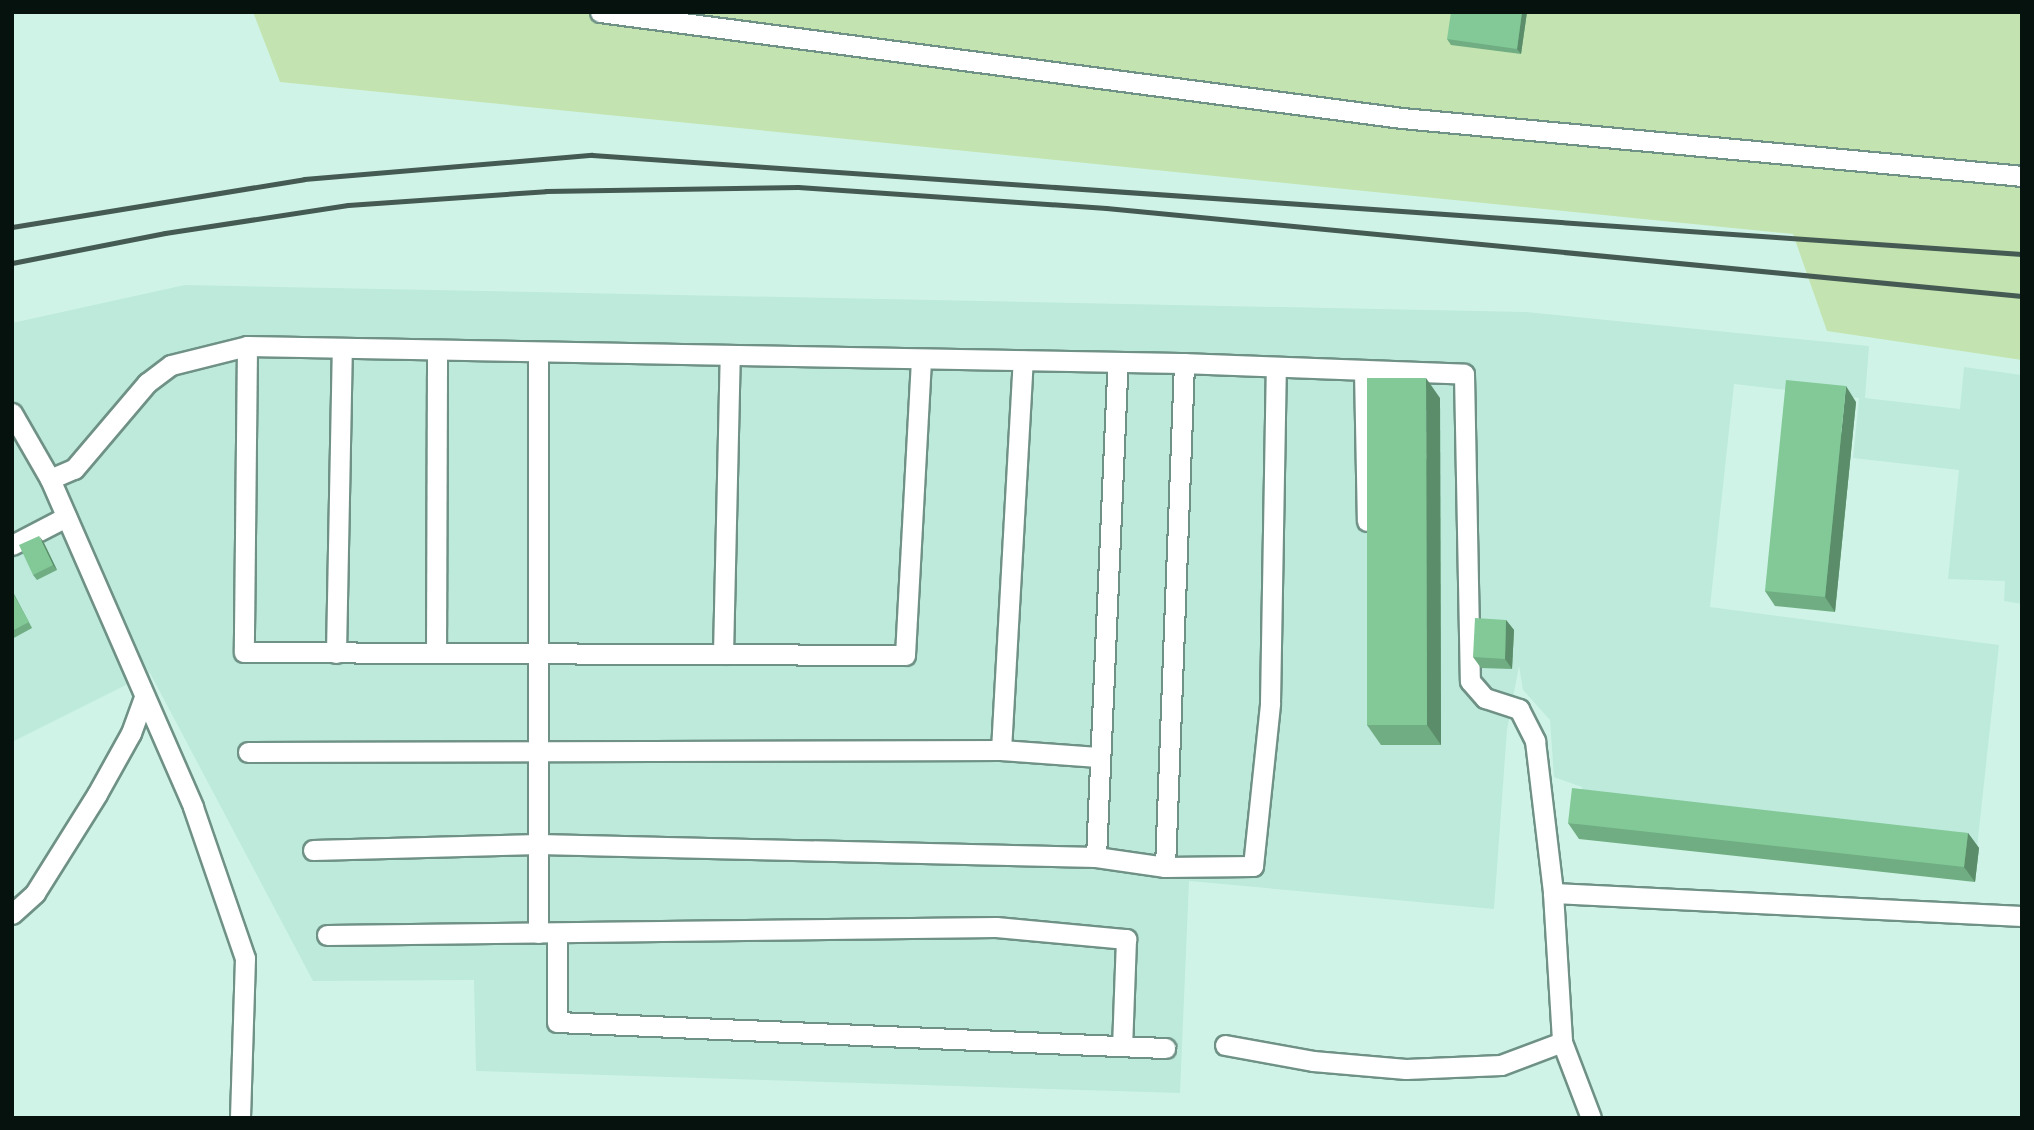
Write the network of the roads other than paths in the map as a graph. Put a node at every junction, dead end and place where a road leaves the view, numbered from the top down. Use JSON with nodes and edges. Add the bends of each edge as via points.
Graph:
{"nodes":[{"id":1,"x":600,"y":12,"type":"edge"},
{"id":2,"x":2022,"y":176,"type":"edge"},
{"id":3,"x":247,"y":346,"type":"junction"},
{"id":4,"x":342,"y":348,"type":"junction"},
{"id":5,"x":437,"y":350,"type":"junction"},
{"id":6,"x":538,"y":352,"type":"junction"},
{"id":7,"x":730,"y":355,"type":"junction"},
{"id":8,"x":921,"y":359,"type":"junction"},
{"id":9,"x":1023,"y":360,"type":"junction"},
{"id":10,"x":1118,"y":362,"type":"junction"},
{"id":11,"x":1184,"y":363,"type":"junction"},
{"id":12,"x":1276,"y":367,"type":"junction"},
{"id":13,"x":1364,"y":370,"type":"junction"},
{"id":14,"x":12,"y":413,"type":"edge"},
{"id":15,"x":50,"y":479,"type":"junction"},
{"id":16,"x":66,"y":517,"type":"junction"},
{"id":17,"x":1367,"y":536,"type":"edge"},
{"id":18,"x":12,"y":545,"type":"edge"},
{"id":19,"x":336,"y":653,"type":"junction"},
{"id":20,"x":436,"y":653,"type":"junction"},
{"id":21,"x":536,"y":653,"type":"junction"},
{"id":22,"x":723,"y":654,"type":"junction"},
{"id":23,"x":144,"y":698,"type":"junction"},
{"id":24,"x":536,"y":750,"type":"junction"},
{"id":25,"x":1001,"y":750,"type":"junction"},
{"id":26,"x":248,"y":752,"type":"dead end"},
{"id":27,"x":1098,"y":757,"type":"junction"},
{"id":28,"x":537,"y":844,"type":"junction"},
{"id":29,"x":313,"y":850,"type":"dead end"},
{"id":30,"x":1096,"y":857,"type":"junction"},
{"id":31,"x":1165,"y":867,"type":"junction"},
{"id":32,"x":1553,"y":893,"type":"junction"},
{"id":33,"x":12,"y":914,"type":"edge"},
{"id":34,"x":2022,"y":916,"type":"edge"},
{"id":35,"x":548,"y":933,"type":"junction"},
{"id":36,"x":327,"y":935,"type":"dead end"},
{"id":37,"x":1562,"y":1042,"type":"junction"},
{"id":38,"x":1226,"y":1045,"type":"dead end"},
{"id":39,"x":1122,"y":1046,"type":"junction"},
{"id":40,"x":1165,"y":1048,"type":"dead end"},
{"id":41,"x":240,"y":1118,"type":"edge"},
{"id":42,"x":1591,"y":1118,"type":"edge"}],
"edges":[{"from":1,"to":2,"type":"lane","via":[[1402,118]]},
{"from":3,"to":4,"type":"lane"},
{"from":3,"to":15,"type":"lane","via":[[171,365],[147,383],[74,469]]},
{"from":3,"to":19,"type":"lane","via":[[244,652]]},
{"from":4,"to":5,"type":"lane"},
{"from":4,"to":19,"type":"lane"},
{"from":5,"to":6,"type":"lane"},
{"from":5,"to":20,"type":"lane"},
{"from":6,"to":7,"type":"lane"},
{"from":6,"to":21,"type":"lane"},
{"from":7,"to":8,"type":"lane"},
{"from":7,"to":22,"type":"lane"},
{"from":8,"to":9,"type":"lane"},
{"from":8,"to":22,"type":"lane","via":[[905,655]]},
{"from":9,"to":10,"type":"lane"},
{"from":9,"to":25,"type":"lane"},
{"from":10,"to":11,"type":"lane"},
{"from":10,"to":27,"type":"lane"},
{"from":11,"to":12,"type":"lane"},
{"from":11,"to":31,"type":"lane"},
{"from":12,"to":13,"type":"lane"},
{"from":12,"to":31,"type":"lane","via":[[1270,703],[1253,866]]},
{"from":13,"to":17,"type":"lane"},
{"from":13,"to":32,"type":"lane","via":[[1464,374],[1470,681],[1485,698],[1518,709],[1535,741]]},
{"from":14,"to":15,"type":"lane"},
{"from":15,"to":16,"type":"lane"},
{"from":16,"to":18,"type":"lane"},
{"from":16,"to":23,"type":"lane"},
{"from":19,"to":20,"type":"lane"},
{"from":20,"to":21,"type":"lane"},
{"from":21,"to":22,"type":"lane"},
{"from":21,"to":24,"type":"lane"},
{"from":23,"to":33,"type":"lane","via":[[131,733],[97,793],[35,893]]},
{"from":23,"to":41,"type":"lane","via":[[193,807],[245,958]]},
{"from":24,"to":25,"type":"lane"},
{"from":24,"to":26,"type":"lane"},
{"from":24,"to":28,"type":"lane"},
{"from":25,"to":27,"type":"lane"},
{"from":27,"to":30,"type":"lane"},
{"from":28,"to":29,"type":"lane"},
{"from":28,"to":30,"type":"lane"},
{"from":28,"to":35,"type":"lane"},
{"from":30,"to":31,"type":"lane"},
{"from":32,"to":34,"type":"lane"},
{"from":32,"to":37,"type":"lane"},
{"from":35,"to":36,"type":"lane"},
{"from":35,"to":39,"type":"lane","via":[[557,1022]]},
{"from":35,"to":39,"type":"lane","via":[[996,927],[1126,939]]},
{"from":37,"to":38,"type":"lane","via":[[1501,1065],[1406,1069],[1312,1061]]},
{"from":37,"to":42,"type":"lane"},
{"from":39,"to":40,"type":"lane"}]}
